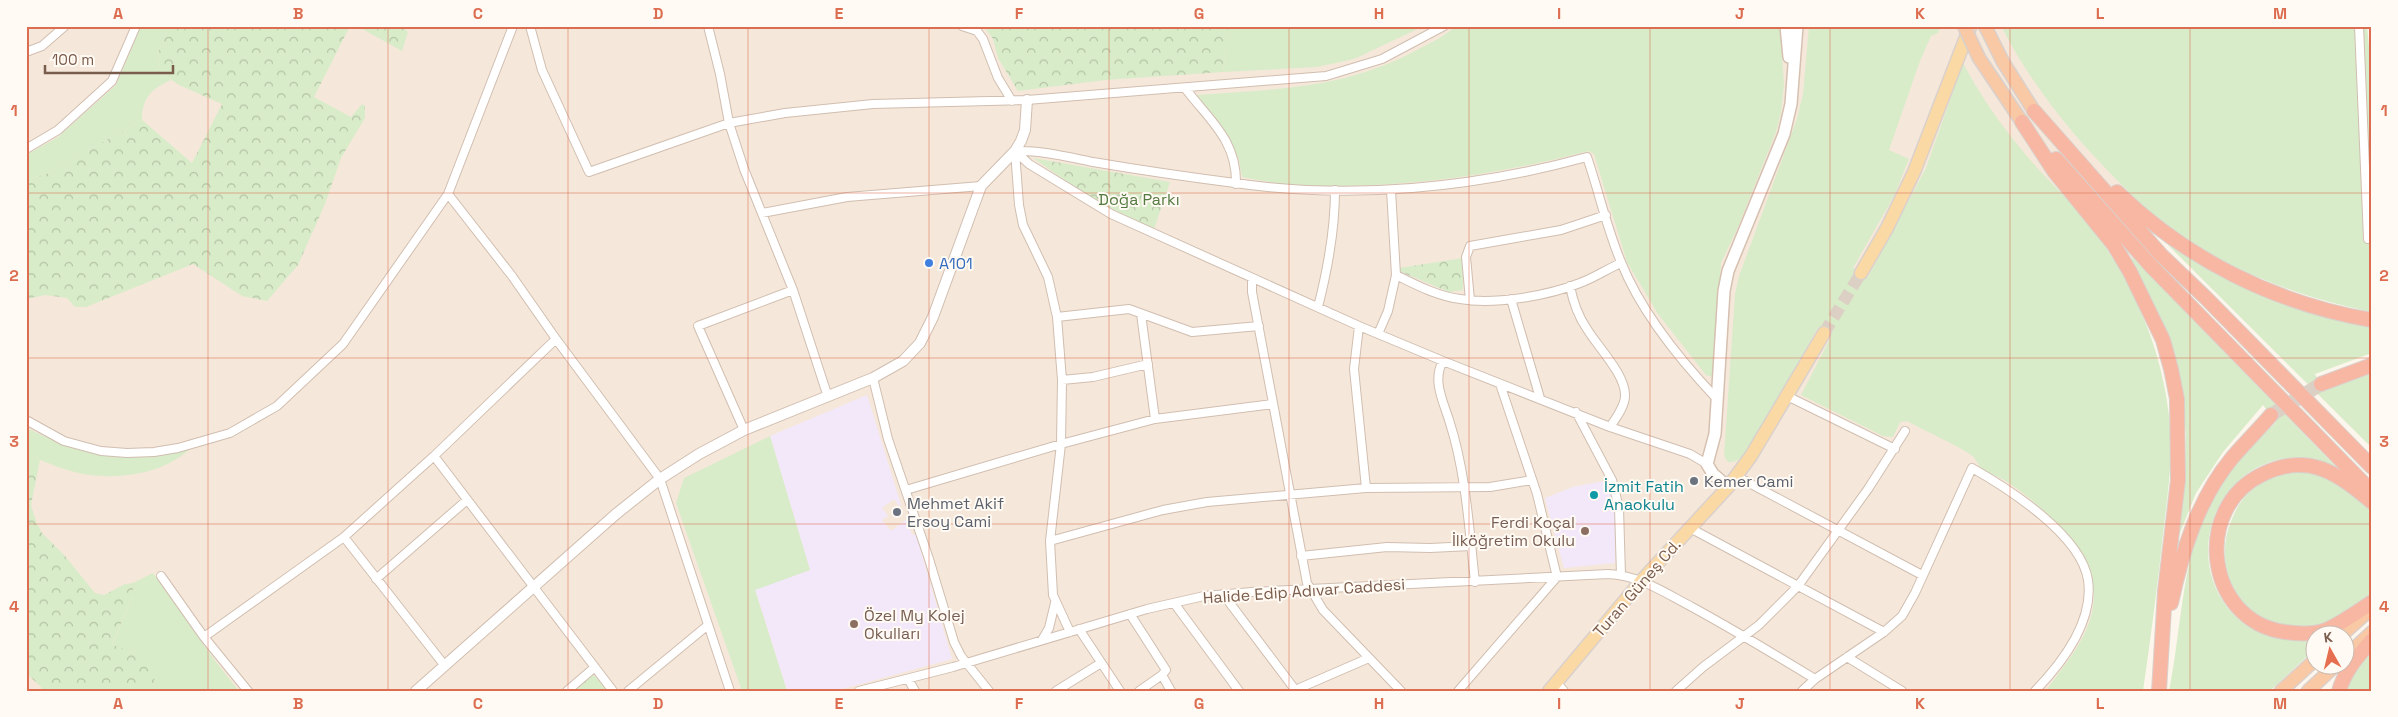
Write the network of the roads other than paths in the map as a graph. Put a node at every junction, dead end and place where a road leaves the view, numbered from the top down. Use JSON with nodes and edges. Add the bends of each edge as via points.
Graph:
{"nodes":[{"id":1,"x":65,"y":26,"type":"edge"},
{"id":2,"x":136,"y":26,"type":"edge"},
{"id":3,"x":513,"y":26,"type":"edge"},
{"id":4,"x":530,"y":26,"type":"edge"},
{"id":5,"x":708,"y":26,"type":"edge"},
{"id":6,"x":962,"y":26,"type":"edge"},
{"id":7,"x":1444,"y":26,"type":"edge"},
{"id":8,"x":1786,"y":26,"type":"edge"},
{"id":9,"x":1797,"y":26,"type":"edge"},
{"id":10,"x":1964,"y":26,"type":"edge"},
{"id":11,"x":1970,"y":26,"type":"edge"},
{"id":12,"x":2359,"y":26,"type":"edge"},
{"id":13,"x":1987,"y":30,"type":"edge"},
{"id":14,"x":26,"y":52,"type":"edge"},
{"id":15,"x":1792,"y":81,"type":"junction"},
{"id":16,"x":1185,"y":88,"type":"junction"},
{"id":17,"x":1012,"y":100,"type":"junction"},
{"id":18,"x":1027,"y":100,"type":"junction"},
{"id":19,"x":2034,"y":111,"type":"junction"},
{"id":20,"x":2022,"y":122,"type":"junction"},
{"id":21,"x":729,"y":123,"type":"junction"},
{"id":22,"x":26,"y":149,"type":"edge"},
{"id":23,"x":1015,"y":151,"type":"junction"},
{"id":24,"x":1236,"y":184,"type":"junction"},
{"id":25,"x":981,"y":186,"type":"junction"},
{"id":26,"x":1335,"y":190,"type":"junction"},
{"id":27,"x":1391,"y":190,"type":"junction"},
{"id":28,"x":448,"y":194,"type":"junction"},
{"id":29,"x":762,"y":213,"type":"junction"},
{"id":30,"x":1606,"y":215,"type":"junction"},
{"id":31,"x":2368,"y":239,"type":"dead end"},
{"id":32,"x":1621,"y":263,"type":"junction"},
{"id":33,"x":1860,"y":273,"type":"tunnel mouth"},
{"id":34,"x":1396,"y":275,"type":"junction"},
{"id":35,"x":1252,"y":278,"type":"junction"},
{"id":36,"x":1570,"y":286,"type":"junction"},
{"id":37,"x":793,"y":290,"type":"junction"},
{"id":38,"x":1511,"y":298,"type":"junction"},
{"id":39,"x":1470,"y":300,"type":"junction"},
{"id":40,"x":1318,"y":307,"type":"junction"},
{"id":41,"x":1141,"y":314,"type":"junction"},
{"id":42,"x":1056,"y":317,"type":"junction"},
{"id":43,"x":2369,"y":320,"type":"edge"},
{"id":44,"x":1259,"y":326,"type":"junction"},
{"id":45,"x":1359,"y":326,"type":"junction"},
{"id":46,"x":1824,"y":333,"type":"tunnel mouth"},
{"id":47,"x":1378,"y":334,"type":"junction"},
{"id":48,"x":556,"y":339,"type":"junction"},
{"id":49,"x":1443,"y":361,"type":"junction"},
{"id":50,"x":1148,"y":364,"type":"junction"},
{"id":51,"x":2372,"y":365,"type":"edge"},
{"id":52,"x":873,"y":378,"type":"junction"},
{"id":53,"x":1062,"y":380,"type":"junction"},
{"id":54,"x":1500,"y":384,"type":"junction"},
{"id":55,"x":2321,"y":384,"type":"tunnel mouth"},
{"id":56,"x":1787,"y":396,"type":"junction"},
{"id":57,"x":828,"y":397,"type":"junction"},
{"id":58,"x":1540,"y":398,"type":"junction"},
{"id":59,"x":1717,"y":398,"type":"junction"},
{"id":60,"x":1273,"y":404,"type":"junction"},
{"id":61,"x":1576,"y":412,"type":"junction"},
{"id":62,"x":2271,"y":416,"type":"tunnel mouth"},
{"id":63,"x":1156,"y":419,"type":"junction"},
{"id":64,"x":26,"y":420,"type":"edge"},
{"id":65,"x":1610,"y":427,"type":"junction"},
{"id":66,"x":744,"y":430,"type":"junction"},
{"id":67,"x":1905,"y":431,"type":"dead end"},
{"id":68,"x":1061,"y":444,"type":"junction"},
{"id":69,"x":1895,"y":449,"type":"junction"},
{"id":70,"x":434,"y":456,"type":"junction"},
{"id":71,"x":1708,"y":464,"type":"junction"},
{"id":72,"x":2372,"y":467,"type":"edge"},
{"id":73,"x":660,"y":480,"type":"junction"},
{"id":74,"x":1532,"y":480,"type":"junction"},
{"id":75,"x":1732,"y":481,"type":"junction"},
{"id":76,"x":1366,"y":488,"type":"junction"},
{"id":77,"x":1464,"y":488,"type":"junction"},
{"id":78,"x":906,"y":490,"type":"junction"},
{"id":79,"x":2372,"y":492,"type":"edge"},
{"id":80,"x":1289,"y":495,"type":"junction"},
{"id":81,"x":466,"y":500,"type":"junction"},
{"id":82,"x":2372,"y":502,"type":"edge"},
{"id":83,"x":1690,"y":528,"type":"junction"},
{"id":84,"x":1839,"y":529,"type":"junction"},
{"id":85,"x":344,"y":537,"type":"junction"},
{"id":86,"x":1050,"y":541,"type":"junction"},
{"id":87,"x":1471,"y":546,"type":"junction"},
{"id":88,"x":1301,"y":556,"type":"junction"},
{"id":89,"x":1620,"y":574,"type":"junction"},
{"id":90,"x":1922,"y":575,"type":"junction"},
{"id":91,"x":161,"y":576,"type":"dead end"},
{"id":92,"x":1557,"y":577,"type":"junction"},
{"id":93,"x":376,"y":579,"type":"junction"},
{"id":94,"x":1642,"y":580,"type":"junction"},
{"id":95,"x":1475,"y":582,"type":"junction"},
{"id":96,"x":1798,"y":586,"type":"junction"},
{"id":97,"x":533,"y":587,"type":"junction"},
{"id":98,"x":1309,"y":589,"type":"junction"},
{"id":99,"x":1223,"y":594,"type":"junction"},
{"id":100,"x":1055,"y":601,"type":"junction"},
{"id":101,"x":2372,"y":602,"type":"edge"},
{"id":102,"x":1174,"y":603,"type":"junction"},
{"id":103,"x":2372,"y":608,"type":"edge"},
{"id":104,"x":1130,"y":614,"type":"junction"},
{"id":105,"x":2354,"y":624,"type":"edge"},
{"id":106,"x":708,"y":625,"type":"junction"},
{"id":107,"x":1079,"y":629,"type":"junction"},
{"id":108,"x":1070,"y":632,"type":"junction"},
{"id":109,"x":1884,"y":632,"type":"junction"},
{"id":110,"x":2372,"y":632,"type":"edge"},
{"id":111,"x":1745,"y":636,"type":"junction"},
{"id":112,"x":204,"y":637,"type":"junction"},
{"id":113,"x":1042,"y":640,"type":"junction"},
{"id":114,"x":2372,"y":640,"type":"edge"},
{"id":115,"x":2163,"y":643,"type":"junction"},
{"id":116,"x":2356,"y":647,"type":"edge"},
{"id":117,"x":1847,"y":657,"type":"junction"},
{"id":118,"x":1369,"y":658,"type":"junction"},
{"id":119,"x":967,"y":663,"type":"junction"},
{"id":120,"x":1101,"y":663,"type":"junction"},
{"id":121,"x":445,"y":666,"type":"junction"},
{"id":122,"x":595,"y":667,"type":"junction"},
{"id":123,"x":2306,"y":668,"type":"edge"},
{"id":124,"x":2326,"y":674,"type":"edge"},
{"id":125,"x":1162,"y":675,"type":"junction"},
{"id":126,"x":908,"y":679,"type":"junction"},
{"id":127,"x":1815,"y":679,"type":"junction"},
{"id":128,"x":1556,"y":688,"type":"edge"},
{"id":129,"x":861,"y":690,"type":"edge"},
{"id":130,"x":1296,"y":690,"type":"edge"},
{"id":131,"x":248,"y":691,"type":"edge"},
{"id":132,"x":416,"y":691,"type":"edge"},
{"id":133,"x":567,"y":691,"type":"edge"},
{"id":134,"x":613,"y":691,"type":"edge"},
{"id":135,"x":628,"y":691,"type":"edge"},
{"id":136,"x":730,"y":691,"type":"edge"},
{"id":137,"x":915,"y":691,"type":"edge"},
{"id":138,"x":989,"y":691,"type":"edge"},
{"id":139,"x":1056,"y":691,"type":"edge"},
{"id":140,"x":1120,"y":691,"type":"edge"},
{"id":141,"x":1139,"y":691,"type":"edge"},
{"id":142,"x":1171,"y":691,"type":"edge"},
{"id":143,"x":1239,"y":691,"type":"edge"},
{"id":144,"x":1400,"y":691,"type":"edge"},
{"id":145,"x":1458,"y":691,"type":"edge"},
{"id":146,"x":1676,"y":691,"type":"edge"},
{"id":147,"x":1802,"y":691,"type":"edge"},
{"id":148,"x":1902,"y":691,"type":"edge"},
{"id":149,"x":2035,"y":691,"type":"edge"},
{"id":150,"x":2159,"y":691,"type":"edge"},
{"id":151,"x":2281,"y":691,"type":"edge"},
{"id":152,"x":2308,"y":691,"type":"edge"},
{"id":153,"x":2338,"y":691,"type":"edge"}],
"edges":[{"from":1,"to":14,"type":"street","via":[[42,46]]},
{"from":2,"to":22,"type":"street","via":[[112,81],[58,130]]},
{"from":3,"to":28,"type":"street"},
{"from":4,"to":21,"type":"street","via":[[542,70],[589,172]]},
{"from":5,"to":21,"type":"street"},
{"from":6,"to":17,"type":"street","via":[[976,31],[983,39],[998,78]]},
{"from":7,"to":16,"type":"street","via":[[1382,59],[1326,76]]},
{"from":8,"to":15,"type":"main road"},
{"from":9,"to":15,"type":"main road"},
{"from":10,"to":20,"type":"highway","bridge":true,"via":[[1979,58]]},
{"from":11,"to":33,"type":"main road","via":[[1914,172],[1887,228]]},
{"from":12,"to":31,"type":"street"},
{"from":13,"to":19,"type":"highway"},
{"from":15,"to":59,"type":"main road","via":[[1784,134],[1728,271]]},
{"from":16,"to":18,"type":"street"},
{"from":16,"to":24,"type":"street","via":[[1230,146],[1235,160]]},
{"from":17,"to":18,"type":"street"},
{"from":17,"to":21,"type":"street","via":[[873,104]]},
{"from":18,"to":23,"type":"street","via":[[1025,130]]},
{"from":19,"to":43,"type":"highway","via":[[2136,211],[2172,239],[2248,283]]},
{"from":19,"to":72,"type":"highway","via":[[2161,255]]},
{"from":20,"to":79,"type":"highway","via":[[2152,267]]},
{"from":20,"to":115,"type":"highway","via":[[2054,171],[2114,245],[2163,340],[2171,369],[2177,399],[2178,472],[2165,590]]},
{"from":21,"to":29,"type":"street"},
{"from":23,"to":24,"type":"street"},
{"from":23,"to":25,"type":"street"},
{"from":23,"to":35,"type":"street","via":[[1036,168],[1111,214]]},
{"from":23,"to":42,"type":"street","via":[[1019,205],[1024,225],[1048,278]]},
{"from":24,"to":26,"type":"street","via":[[1275,189]]},
{"from":25,"to":29,"type":"street","via":[[847,197]]},
{"from":25,"to":52,"type":"street","via":[[920,343],[903,361]]},
{"from":26,"to":27,"type":"street"},
{"from":26,"to":40,"type":"street","via":[[1330,262]]},
{"from":27,"to":30,"type":"street","via":[[1522,174],[1587,157]]},
{"from":27,"to":34,"type":"street"},
{"from":28,"to":48,"type":"street"},
{"from":28,"to":64,"type":"street","via":[[343,344],[304,383],[255,420],[230,433],[200,442],[154,452],[127,453],[102,451],[64,441]]},
{"from":29,"to":37,"type":"street"},
{"from":30,"to":32,"type":"street"},
{"from":30,"to":39,"type":"street","via":[[1561,230],[1470,246],[1466,257]]},
{"from":32,"to":36,"type":"street"},
{"from":32,"to":59,"type":"street","via":[[1639,299]]},
{"from":34,"to":39,"type":"street","via":[[1442,295]]},
{"from":34,"to":47,"type":"street","via":[[1388,311]]},
{"from":35,"to":40,"type":"street"},
{"from":35,"to":44,"type":"street"},
{"from":36,"to":38,"type":"street"},
{"from":36,"to":65,"type":"street","via":[[1577,312],[1625,388],[1626,397]]},
{"from":37,"to":57,"type":"street"},
{"from":37,"to":66,"type":"street","via":[[698,326]]},
{"from":38,"to":39,"type":"street"},
{"from":38,"to":58,"type":"street"},
{"from":40,"to":45,"type":"street"},
{"from":41,"to":42,"type":"street","via":[[1129,309]]},
{"from":41,"to":44,"type":"street","via":[[1192,332]]},
{"from":41,"to":50,"type":"street"},
{"from":42,"to":53,"type":"street"},
{"from":44,"to":60,"type":"street"},
{"from":45,"to":47,"type":"street"},
{"from":45,"to":76,"type":"street","via":[[1354,369]]},
{"from":46,"to":56,"type":"main road","name":"Turan Güneş Cd."},
{"from":47,"to":49,"type":"street"},
{"from":48,"to":70,"type":"street"},
{"from":48,"to":73,"type":"street"},
{"from":49,"to":54,"type":"street"},
{"from":49,"to":77,"type":"street","via":[[1438,380],[1456,439]]},
{"from":50,"to":53,"type":"street","via":[[1093,377]]},
{"from":50,"to":63,"type":"street"},
{"from":51,"to":55,"type":"highway"},
{"from":52,"to":57,"type":"street"},
{"from":52,"to":78,"type":"street"},
{"from":53,"to":68,"type":"street"},
{"from":54,"to":58,"type":"street"},
{"from":54,"to":74,"type":"street"},
{"from":56,"to":69,"type":"street"},
{"from":56,"to":75,"type":"main road","name":"Turan Güneş Cd."},
{"from":57,"to":66,"type":"street"},
{"from":58,"to":61,"type":"street"},
{"from":59,"to":71,"type":"main road","via":[[1715,434]]},
{"from":60,"to":63,"type":"street"},
{"from":60,"to":80,"type":"street"},
{"from":61,"to":65,"type":"street"},
{"from":61,"to":89,"type":"street","via":[[1612,480],[1619,508]]},
{"from":62,"to":115,"type":"highway","via":[[2231,460],[2197,516],[2178,571]]},
{"from":63,"to":68,"type":"street"},
{"from":65,"to":71,"type":"street","via":[[1690,454]]},
{"from":66,"to":73,"type":"street"},
{"from":67,"to":69,"type":"street"},
{"from":68,"to":78,"type":"street"},
{"from":68,"to":86,"type":"street"},
{"from":69,"to":84,"type":"street"},
{"from":70,"to":81,"type":"street"},
{"from":70,"to":85,"type":"street"},
{"from":71,"to":75,"type":"main road","via":[[1713,474]]},
{"from":73,"to":97,"type":"street","via":[[626,505]]},
{"from":73,"to":106,"type":"street"},
{"from":74,"to":77,"type":"street"},
{"from":74,"to":92,"type":"street"},
{"from":75,"to":83,"type":"main road","name":"Turan Güneş Cd."},
{"from":75,"to":84,"type":"street"},
{"from":76,"to":77,"type":"street"},
{"from":76,"to":80,"type":"street"},
{"from":77,"to":87,"type":"street"},
{"from":78,"to":119,"type":"street","via":[[954,642]]},
{"from":80,"to":86,"type":"street","via":[[1194,504]]},
{"from":80,"to":88,"type":"street"},
{"from":81,"to":93,"type":"street"},
{"from":81,"to":97,"type":"street"},
{"from":82,"to":101,"type":"highway","via":[[2333,472],[2314,466],[2294,465],[2273,469],[2251,479],[2235,494],[2224,512],[2215,548],[2220,579],[2228,598],[2249,618],[2279,632],[2325,630]]},
{"from":83,"to":94,"type":"main road","name":"Turan Güneş Cd."},
{"from":83,"to":96,"type":"street"},
{"from":84,"to":90,"type":"street"},
{"from":84,"to":96,"type":"street"},
{"from":85,"to":93,"type":"street"},
{"from":85,"to":112,"type":"street"},
{"from":86,"to":100,"type":"street"},
{"from":87,"to":88,"type":"street","via":[[1386,547]]},
{"from":87,"to":95,"type":"street"},
{"from":88,"to":98,"type":"street"},
{"from":89,"to":92,"type":"street","name":"Halide Edip Adıvar Caddesi"},
{"from":89,"to":94,"type":"street","name":"Halide Edip Adıvar Caddesi"},
{"from":90,"to":109,"type":"street","via":[[1902,616]]},
{"from":90,"to":149,"type":"street","via":[[1972,468],[2008,488],[2054,528],[2080,562],[2088,579],[2088,600],[2083,624],[2069,648]]},
{"from":91,"to":112,"type":"street"},
{"from":92,"to":95,"type":"street","name":"Halide Edip Adıvar Caddesi"},
{"from":92,"to":145,"type":"street"},
{"from":93,"to":121,"type":"street"},
{"from":94,"to":111,"type":"street","name":"Halide Edip Adıvar Caddesi"},
{"from":94,"to":128,"type":"main road","name":"Turan Güneş Cd."},
{"from":95,"to":98,"type":"street","name":"Halide Edip Adıvar Caddesi"},
{"from":96,"to":109,"type":"street"},
{"from":96,"to":111,"type":"street"},
{"from":97,"to":121,"type":"street"},
{"from":97,"to":122,"type":"street"},
{"from":98,"to":99,"type":"street","name":"Halide Edip Adıvar Caddesi"},
{"from":98,"to":118,"type":"street","via":[[1323,610]]},
{"from":99,"to":102,"type":"street","name":"Halide Edip Adıvar Caddesi"},
{"from":99,"to":130,"type":"street"},
{"from":100,"to":108,"type":"street"},
{"from":100,"to":113,"type":"street","via":[[1049,628]]},
{"from":102,"to":104,"type":"street","name":"Halide Edip Adıvar Caddesi"},
{"from":102,"to":143,"type":"street"},
{"from":103,"to":105,"type":"highway"},
{"from":104,"to":107,"type":"street","name":"Halide Edip Adıvar Caddesi"},
{"from":104,"to":125,"type":"street","via":[[1166,670]]},
{"from":106,"to":135,"type":"street"},
{"from":106,"to":136,"type":"street"},
{"from":107,"to":108,"type":"street","name":"Halide Edip Adıvar Caddesi"},
{"from":107,"to":120,"type":"street"},
{"from":108,"to":113,"type":"street","name":"Halide Edip Adıvar Caddesi"},
{"from":109,"to":117,"type":"street"},
{"from":110,"to":116,"type":"highway"},
{"from":111,"to":127,"type":"street","name":"Halide Edip Adıvar Caddesi"},
{"from":111,"to":146,"type":"street"},
{"from":112,"to":131,"type":"street"},
{"from":113,"to":119,"type":"street","name":"Halide Edip Adıvar Caddesi"},
{"from":114,"to":153,"type":"highway","via":[[2342,678]]},
{"from":115,"to":150,"type":"highway"},
{"from":117,"to":127,"type":"street"},
{"from":117,"to":148,"type":"street"},
{"from":118,"to":130,"type":"street"},
{"from":118,"to":144,"type":"street"},
{"from":119,"to":126,"type":"street","name":"Halide Edip Adıvar Caddesi"},
{"from":119,"to":138,"type":"street"},
{"from":120,"to":139,"type":"street"},
{"from":120,"to":140,"type":"street"},
{"from":121,"to":132,"type":"street"},
{"from":122,"to":133,"type":"street"},
{"from":122,"to":134,"type":"street"},
{"from":123,"to":151,"type":"highway"},
{"from":124,"to":152,"type":"highway"},
{"from":125,"to":141,"type":"street"},
{"from":125,"to":142,"type":"street"},
{"from":126,"to":129,"type":"street","name":"Halide Edip Adıvar Caddesi"},
{"from":126,"to":137,"type":"street"},
{"from":127,"to":147,"type":"street"}]}
